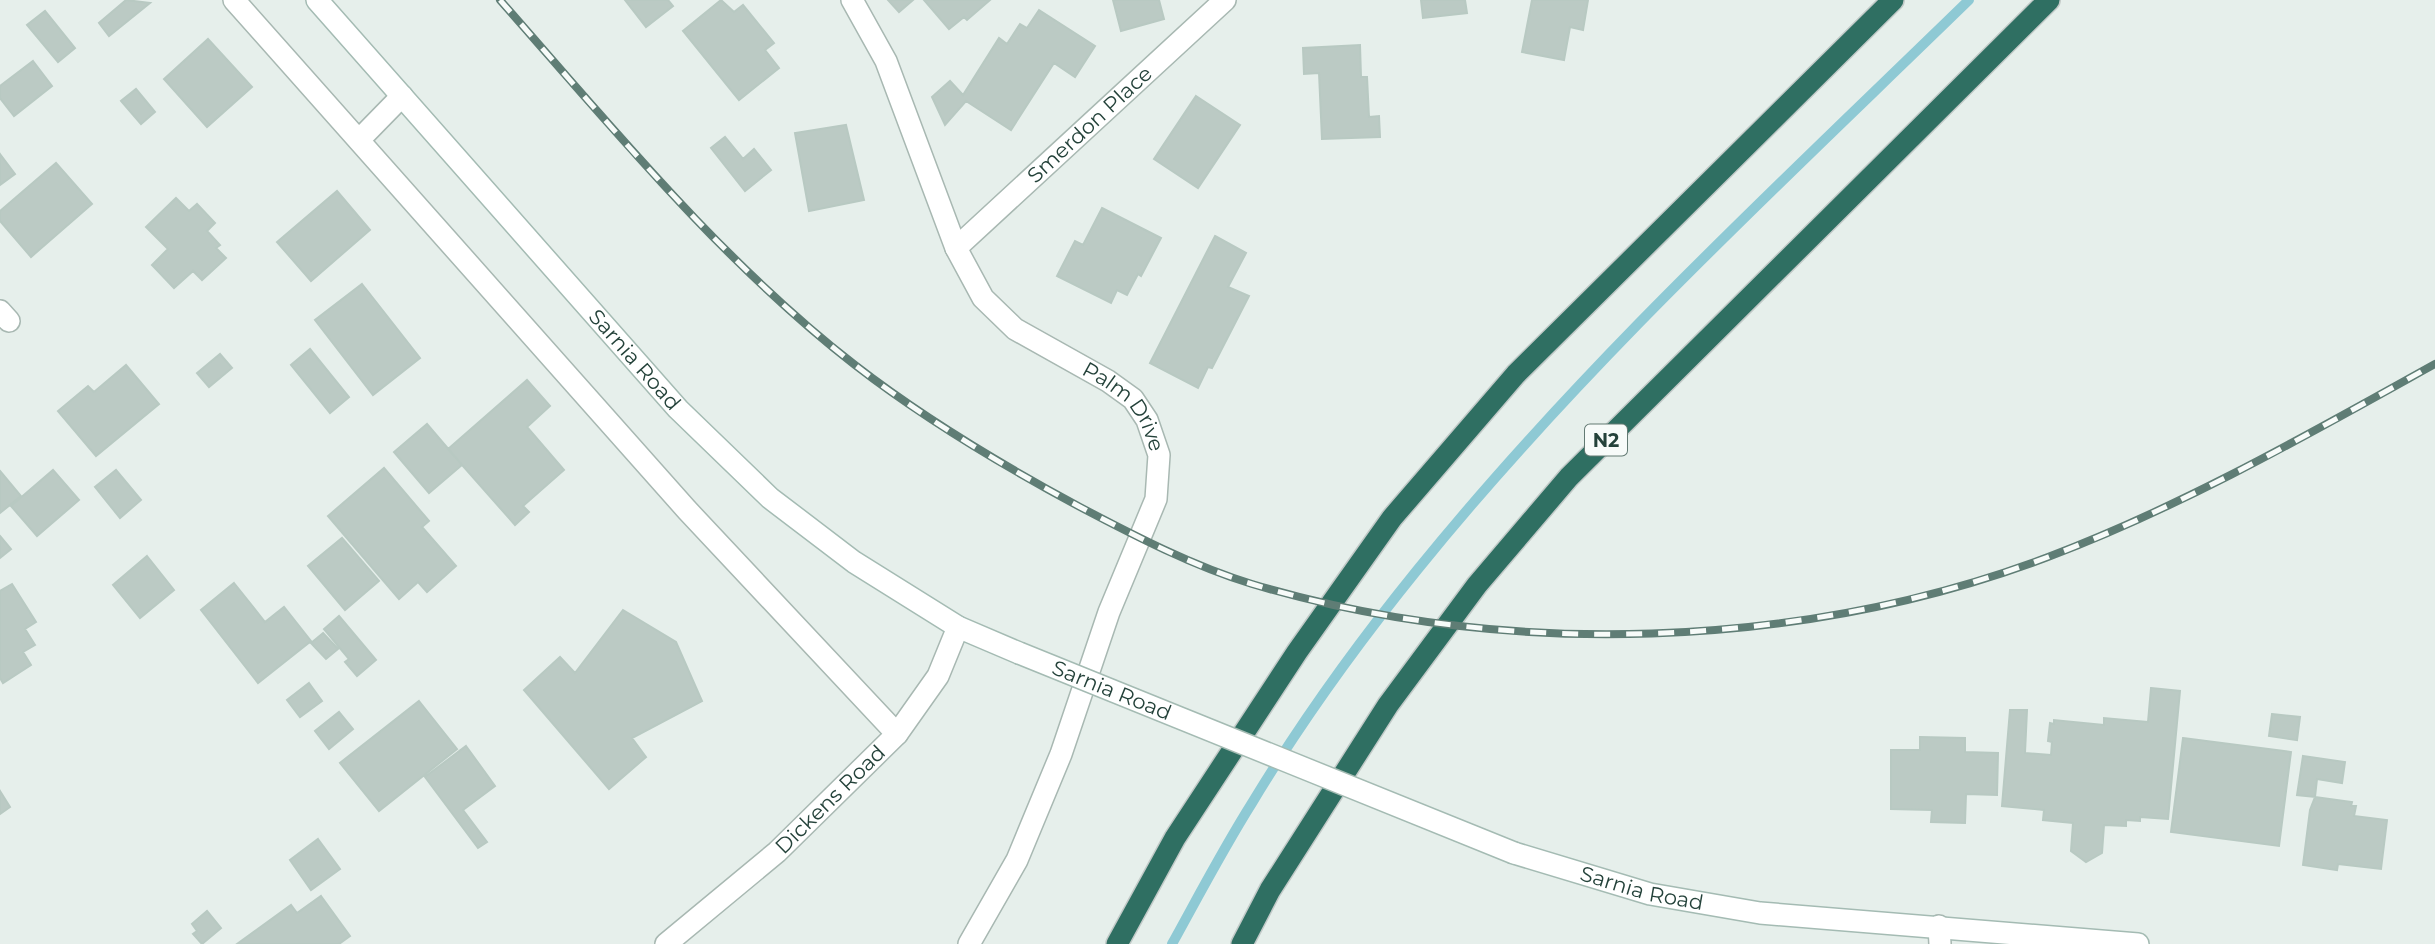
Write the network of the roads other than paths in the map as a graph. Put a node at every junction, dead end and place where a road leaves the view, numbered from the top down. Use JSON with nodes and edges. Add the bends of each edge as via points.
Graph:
{"nodes":[{"id":1,"x":234,"y":0,"type":"edge"},
{"id":2,"x":317,"y":0,"type":"edge"},
{"id":3,"x":852,"y":0,"type":"edge"},
{"id":4,"x":1225,"y":0,"type":"edge"},
{"id":5,"x":1893,"y":0,"type":"edge"},
{"id":6,"x":2049,"y":0,"type":"edge"},
{"id":7,"x":402,"y":96,"type":"junction"},
{"id":8,"x":359,"y":140,"type":"junction"},
{"id":9,"x":957,"y":248,"type":"junction"},
{"id":10,"x":958,"y":627,"type":"junction"},
{"id":11,"x":897,"y":734,"type":"junction"},
{"id":12,"x":1940,"y":935,"type":"edge"},
{"id":13,"x":666,"y":944,"type":"edge"},
{"id":14,"x":969,"y":944,"type":"edge"},
{"id":15,"x":1117,"y":944,"type":"edge"},
{"id":16,"x":1242,"y":944,"type":"edge"},
{"id":17,"x":2138,"y":944,"type":"edge"}],
"edges":[{"from":1,"to":8,"type":"street"},
{"from":2,"to":7,"type":"street","name":"Sarnia Road"},
{"from":3,"to":9,"type":"street","name":"Palm Drive","via":[[886,61]]},
{"from":4,"to":9,"type":"street","name":"Smerdon Place"},
{"from":5,"to":15,"type":"highway","via":[[1516,374],[1392,519],[1297,652],[1175,838]]},
{"from":6,"to":16,"type":"highway","number":"N2","via":[[1569,477],[1477,584],[1388,705],[1270,890]]},
{"from":7,"to":8,"type":"street"},
{"from":7,"to":10,"type":"street","name":"Sarnia Road","via":[[678,409],[761,489],[854,562]]},
{"from":8,"to":11,"type":"street","via":[[687,510]]},
{"from":9,"to":14,"type":"street","name":"Palm Drive","via":[[983,298],[998,316],[1133,399],[1147,419],[1159,455],[1156,499],[1109,612],[1060,754],[1017,860]]},
{"from":10,"to":11,"type":"street","name":"Dickens Road","via":[[938,676]]},
{"from":10,"to":12,"type":"street","name":"Sarnia Road","bridge":true,"via":[[1514,853],[1650,894]]},
{"from":11,"to":13,"type":"street","name":"Dickens Road","via":[[777,852]]},
{"from":12,"to":17,"type":"street","name":"Sarnia Road"}]}
